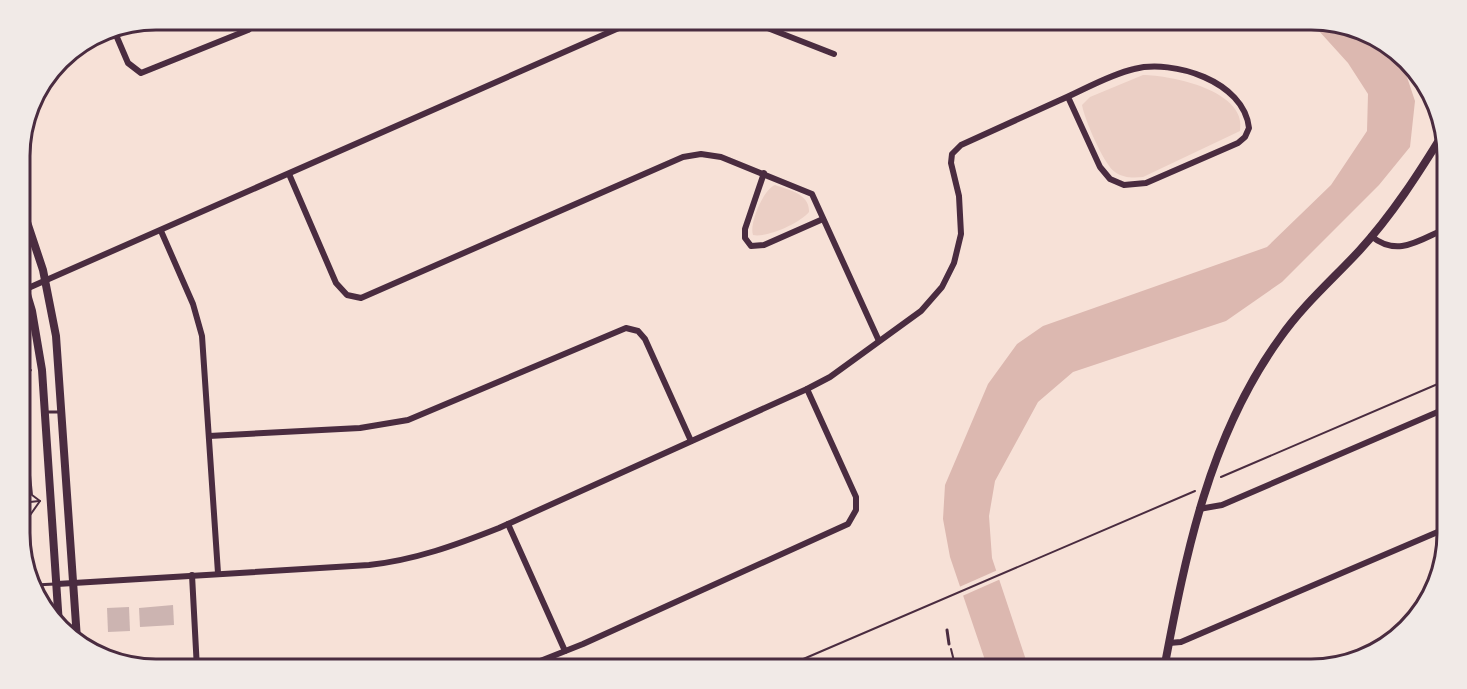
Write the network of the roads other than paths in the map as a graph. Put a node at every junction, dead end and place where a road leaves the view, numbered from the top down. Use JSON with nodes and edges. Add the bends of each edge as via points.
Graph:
{"nodes":[{"id":1,"x":249,"y":30,"type":"edge"},
{"id":2,"x":614,"y":30,"type":"edge"},
{"id":3,"x":773,"y":30,"type":"edge"},
{"id":4,"x":117,"y":36,"type":"edge"},
{"id":5,"x":834,"y":54,"type":"dead end"},
{"id":6,"x":1068,"y":97,"type":"junction"},
{"id":7,"x":1436,"y":144,"type":"edge"},
{"id":8,"x":764,"y":173,"type":"junction"},
{"id":9,"x":289,"y":174,"type":"junction"},
{"id":10,"x":823,"y":219,"type":"junction"},
{"id":11,"x":161,"y":231,"type":"junction"},
{"id":12,"x":30,"y":232,"type":"edge"},
{"id":13,"x":1437,"y":232,"type":"edge"},
{"id":14,"x":1371,"y":236,"type":"junction"},
{"id":15,"x":46,"y":281,"type":"junction"},
{"id":16,"x":30,"y":287,"type":"edge"},
{"id":17,"x":30,"y":308,"type":"edge"},
{"id":18,"x":879,"y":341,"type":"junction"},
{"id":19,"x":807,"y":389,"type":"junction"},
{"id":20,"x":45,"y":412,"type":"junction"},
{"id":21,"x":63,"y":412,"type":"junction"},
{"id":22,"x":1437,"y":412,"type":"edge"},
{"id":23,"x":209,"y":436,"type":"junction"},
{"id":24,"x":691,"y":441,"type":"junction"},
{"id":25,"x":1198,"y":509,"type":"junction"},
{"id":26,"x":508,"y":524,"type":"junction"},
{"id":27,"x":1437,"y":533,"type":"edge"},
{"id":28,"x":218,"y":573,"type":"junction"},
{"id":29,"x":192,"y":575,"type":"junction"},
{"id":30,"x":74,"y":583,"type":"junction"},
{"id":31,"x":57,"y":584,"type":"junction"},
{"id":32,"x":42,"y":585,"type":"edge"},
{"id":33,"x":58,"y":613,"type":"edge"},
{"id":34,"x":947,"y":630,"type":"dead end"},
{"id":35,"x":77,"y":631,"type":"edge"},
{"id":36,"x":1169,"y":643,"type":"junction"},
{"id":37,"x":950,"y":644,"type":"road end"},
{"id":38,"x":565,"y":651,"type":"junction"},
{"id":39,"x":196,"y":659,"type":"edge"},
{"id":40,"x":545,"y":659,"type":"edge"},
{"id":41,"x":1166,"y":659,"type":"edge"}],
"edges":[{"from":1,"to":4,"type":"street","via":[[141,72],[128,63]]},
{"from":2,"to":9,"type":"street"},
{"from":3,"to":5,"type":"street"},
{"from":6,"to":6,"type":"street","via":[[1128,70],[1167,68],[1204,78],[1232,93],[1245,112],[1249,131],[1239,143],[1162,177],[1124,185],[1110,179],[1100,168]]},
{"from":6,"to":18,"type":"street","via":[[961,145],[952,154],[962,219],[950,271],[927,305]]},
{"from":7,"to":14,"type":"street"},
{"from":8,"to":9,"type":"street","via":[[713,155],[689,155],[379,292],[357,298],[336,283]]},
{"from":8,"to":10,"type":"street","via":[[809,191]]},
{"from":8,"to":10,"type":"street","via":[[745,229],[749,244],[764,245]]},
{"from":9,"to":11,"type":"street"},
{"from":10,"to":18,"type":"street"},
{"from":11,"to":15,"type":"street"},
{"from":11,"to":23,"type":"street","via":[[200,327]]},
{"from":12,"to":15,"type":"street"},
{"from":13,"to":14,"type":"street","via":[[1396,248]]},
{"from":14,"to":25,"type":"street","via":[[1298,314],[1263,361],[1224,438]]},
{"from":15,"to":16,"type":"street"},
{"from":15,"to":21,"type":"street"},
{"from":17,"to":20,"type":"street","via":[[40,356]]},
{"from":18,"to":19,"type":"street"},
{"from":19,"to":24,"type":"street"},
{"from":19,"to":38,"type":"street","via":[[856,497],[851,521],[841,529]]},
{"from":20,"to":21,"type":"lane"},
{"from":20,"to":31,"type":"street"},
{"from":21,"to":30,"type":"street"},
{"from":22,"to":25,"type":"street","via":[[1222,506]]},
{"from":23,"to":24,"type":"street","via":[[393,424],[432,412],[626,328],[644,337]]},
{"from":23,"to":28,"type":"street"},
{"from":24,"to":26,"type":"street"},
{"from":25,"to":36,"type":"street"},
{"from":26,"to":28,"type":"street","via":[[400,561]]},
{"from":26,"to":38,"type":"street"},
{"from":27,"to":36,"type":"street","via":[[1188,639]]},
{"from":28,"to":29,"type":"street"},
{"from":29,"to":30,"type":"street"},
{"from":29,"to":39,"type":"street"},
{"from":30,"to":31,"type":"street"},
{"from":30,"to":35,"type":"street"},
{"from":31,"to":32,"type":"lane"},
{"from":31,"to":33,"type":"street"},
{"from":34,"to":37,"type":"lane"},
{"from":36,"to":41,"type":"street"},
{"from":38,"to":40,"type":"street"}]}
